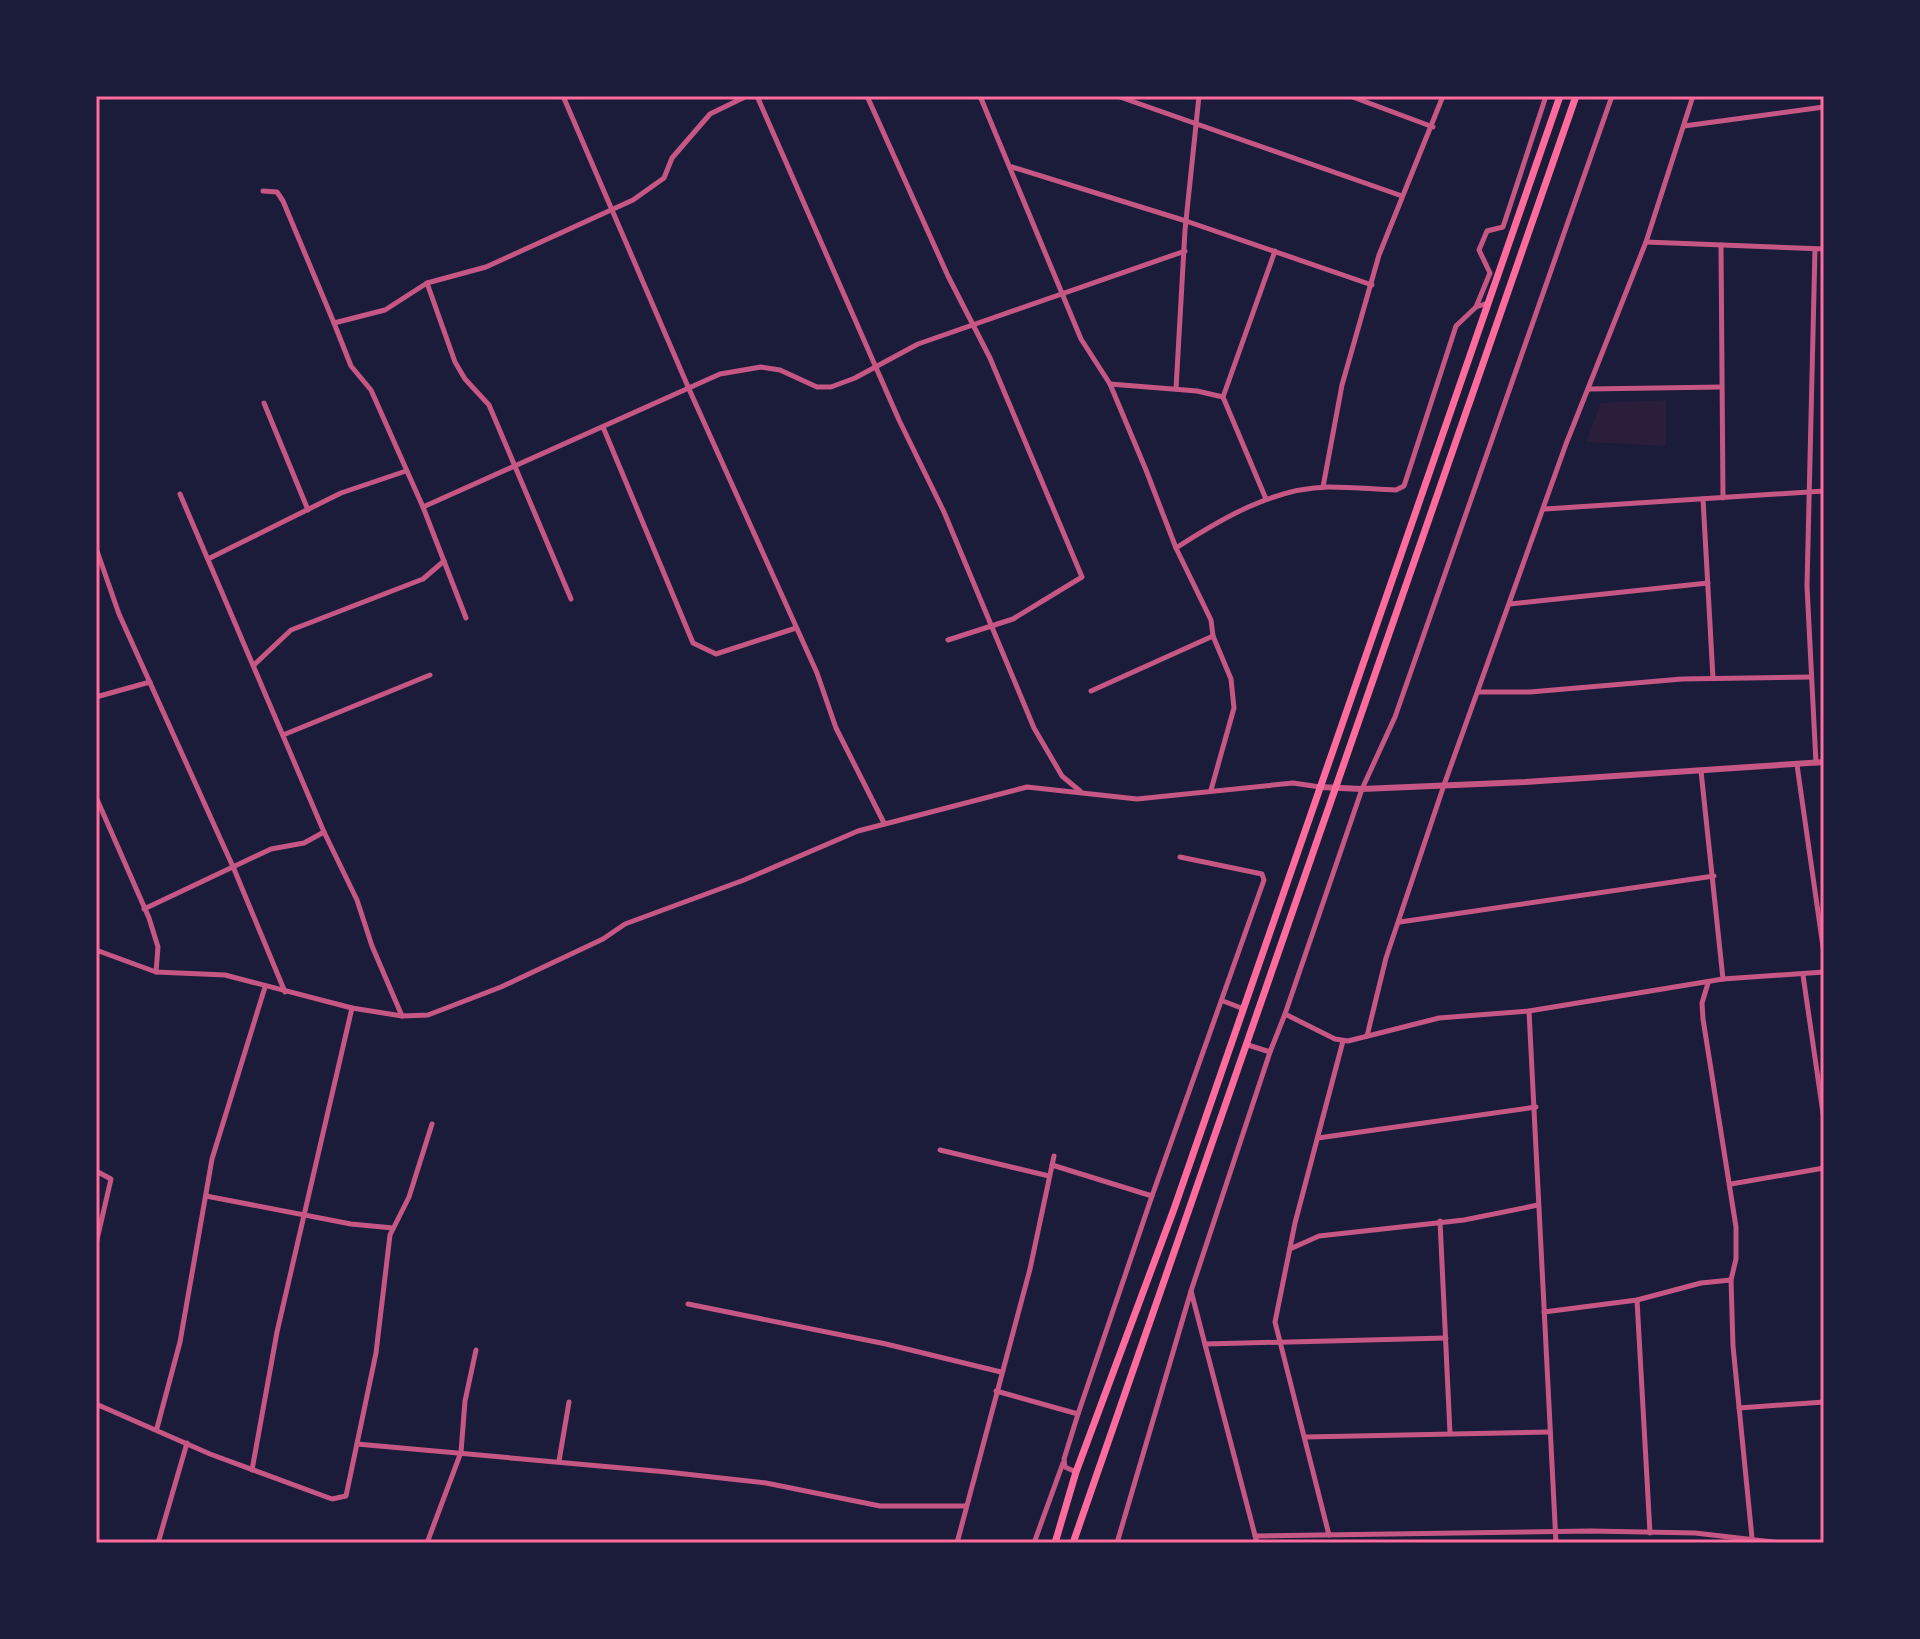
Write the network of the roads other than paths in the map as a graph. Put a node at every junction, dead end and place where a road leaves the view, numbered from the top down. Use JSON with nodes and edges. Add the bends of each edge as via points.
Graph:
{"nodes":[{"id":1,"x":563,"y":96,"type":"edge"},
{"id":2,"x":747,"y":96,"type":"edge"},
{"id":3,"x":757,"y":96,"type":"edge"},
{"id":4,"x":867,"y":96,"type":"edge"},
{"id":5,"x":980,"y":96,"type":"edge"},
{"id":6,"x":1117,"y":96,"type":"edge"},
{"id":7,"x":1199,"y":96,"type":"edge"},
{"id":8,"x":1350,"y":96,"type":"edge"},
{"id":9,"x":1443,"y":96,"type":"edge"},
{"id":10,"x":1546,"y":96,"type":"edge"},
{"id":11,"x":1560,"y":96,"type":"edge"},
{"id":12,"x":1576,"y":96,"type":"edge"},
{"id":13,"x":1612,"y":96,"type":"edge"},
{"id":14,"x":1693,"y":96,"type":"edge"},
{"id":15,"x":1824,"y":107,"type":"edge"},
{"id":16,"x":1198,"y":125,"type":"junction"},
{"id":17,"x":1684,"y":126,"type":"junction"},
{"id":18,"x":1433,"y":127,"type":"junction"},
{"id":19,"x":1011,"y":167,"type":"junction"},
{"id":20,"x":263,"y":191,"type":"dead end"},
{"id":21,"x":1402,"y":196,"type":"junction"},
{"id":22,"x":613,"y":211,"type":"junction"},
{"id":23,"x":1186,"y":221,"type":"junction"},
{"id":24,"x":1646,"y":242,"type":"junction"},
{"id":25,"x":1721,"y":245,"type":"junction"},
{"id":26,"x":1815,"y":249,"type":"junction"},
{"id":27,"x":1824,"y":249,"type":"edge"},
{"id":28,"x":1185,"y":251,"type":"junction"},
{"id":29,"x":1275,"y":251,"type":"junction"},
{"id":30,"x":427,"y":283,"type":"junction"},
{"id":31,"x":1372,"y":285,"type":"junction"},
{"id":32,"x":1064,"y":292,"type":"junction"},
{"id":33,"x":1488,"y":303,"type":"junction"},
{"id":34,"x":1476,"y":307,"type":"junction"},
{"id":35,"x":334,"y":323,"type":"junction"},
{"id":36,"x":974,"y":323,"type":"junction"},
{"id":37,"x":878,"y":365,"type":"junction"},
{"id":38,"x":1110,"y":384,"type":"junction"},
{"id":39,"x":1721,"y":387,"type":"junction"},
{"id":40,"x":689,"y":389,"type":"junction"},
{"id":41,"x":1176,"y":389,"type":"junction"},
{"id":42,"x":1589,"y":389,"type":"junction"},
{"id":43,"x":1223,"y":397,"type":"junction"},
{"id":44,"x":264,"y":403,"type":"dead end"},
{"id":45,"x":603,"y":427,"type":"junction"},
{"id":46,"x":517,"y":466,"type":"junction"},
{"id":47,"x":406,"y":471,"type":"junction"},
{"id":48,"x":1323,"y":488,"type":"junction"},
{"id":49,"x":1824,"y":491,"type":"edge"},
{"id":50,"x":1810,"y":492,"type":"junction"},
{"id":51,"x":180,"y":494,"type":"dead end"},
{"id":52,"x":1723,"y":498,"type":"junction"},
{"id":53,"x":1266,"y":499,"type":"junction"},
{"id":54,"x":1703,"y":499,"type":"junction"},
{"id":55,"x":423,"y":507,"type":"junction"},
{"id":56,"x":1545,"y":509,"type":"junction"},
{"id":57,"x":308,"y":510,"type":"junction"},
{"id":58,"x":96,"y":548,"type":"edge"},
{"id":59,"x":1176,"y":548,"type":"junction"},
{"id":60,"x":208,"y":559,"type":"junction"},
{"id":61,"x":444,"y":561,"type":"junction"},
{"id":62,"x":1708,"y":583,"type":"junction"},
{"id":63,"x":571,"y":599,"type":"dead end"},
{"id":64,"x":1510,"y":604,"type":"junction"},
{"id":65,"x":466,"y":618,"type":"dead end"},
{"id":66,"x":992,"y":627,"type":"junction"},
{"id":67,"x":796,"y":628,"type":"junction"},
{"id":68,"x":1213,"y":636,"type":"junction"},
{"id":69,"x":948,"y":640,"type":"dead end"},
{"id":70,"x":254,"y":665,"type":"junction"},
{"id":71,"x":430,"y":675,"type":"dead end"},
{"id":72,"x":1811,"y":677,"type":"junction"},
{"id":73,"x":1713,"y":678,"type":"junction"},
{"id":74,"x":150,"y":682,"type":"junction"},
{"id":75,"x":1091,"y":691,"type":"dead end"},
{"id":76,"x":1479,"y":692,"type":"junction"},
{"id":77,"x":96,"y":697,"type":"edge"},
{"id":78,"x":283,"y":735,"type":"junction"},
{"id":79,"x":1820,"y":763,"type":"edge"},
{"id":80,"x":1797,"y":765,"type":"junction"},
{"id":81,"x":1701,"y":771,"type":"junction"},
{"id":82,"x":1444,"y":785,"type":"junction"},
{"id":83,"x":1320,"y":787,"type":"junction"},
{"id":84,"x":1333,"y":789,"type":"junction"},
{"id":85,"x":1362,"y":789,"type":"junction"},
{"id":86,"x":1080,"y":791,"type":"junction"},
{"id":87,"x":1211,"y":791,"type":"junction"},
{"id":88,"x":96,"y":797,"type":"edge"},
{"id":89,"x":884,"y":823,"type":"junction"},
{"id":90,"x":324,"y":832,"type":"junction"},
{"id":91,"x":1180,"y":857,"type":"dead end"},
{"id":92,"x":234,"y":869,"type":"junction"},
{"id":93,"x":1714,"y":876,"type":"junction"},
{"id":94,"x":144,"y":909,"type":"junction"},
{"id":95,"x":1400,"y":922,"type":"junction"},
{"id":96,"x":96,"y":950,"type":"edge"},
{"id":97,"x":1824,"y":954,"type":"edge"},
{"id":98,"x":156,"y":972,"type":"junction"},
{"id":99,"x":1824,"y":972,"type":"edge"},
{"id":100,"x":1803,"y":975,"type":"junction"},
{"id":101,"x":1723,"y":979,"type":"junction"},
{"id":102,"x":1709,"y":982,"type":"junction"},
{"id":103,"x":265,"y":987,"type":"junction"},
{"id":104,"x":285,"y":993,"type":"junction"},
{"id":105,"x":1223,"y":1001,"type":"junction"},
{"id":106,"x":352,"y":1008,"type":"junction"},
{"id":107,"x":1244,"y":1009,"type":"junction"},
{"id":108,"x":1529,"y":1011,"type":"junction"},
{"id":109,"x":1285,"y":1014,"type":"junction"},
{"id":110,"x":402,"y":1016,"type":"junction"},
{"id":111,"x":1367,"y":1036,"type":"junction"},
{"id":112,"x":1343,"y":1041,"type":"junction"},
{"id":113,"x":1248,"y":1045,"type":"junction"},
{"id":114,"x":1270,"y":1052,"type":"junction"},
{"id":115,"x":1536,"y":1107,"type":"junction"},
{"id":116,"x":1824,"y":1120,"type":"edge"},
{"id":117,"x":432,"y":1124,"type":"dead end"},
{"id":118,"x":1318,"y":1138,"type":"junction"},
{"id":119,"x":940,"y":1150,"type":"dead end"},
{"id":120,"x":1054,"y":1156,"type":"dead end"},
{"id":121,"x":1052,"y":1165,"type":"junction"},
{"id":122,"x":1824,"y":1168,"type":"edge"},
{"id":123,"x":96,"y":1171,"type":"edge"},
{"id":124,"x":1049,"y":1176,"type":"junction"},
{"id":125,"x":1731,"y":1184,"type":"junction"},
{"id":126,"x":206,"y":1196,"type":"junction"},
{"id":127,"x":1152,"y":1196,"type":"junction"},
{"id":128,"x":1538,"y":1205,"type":"junction"},
{"id":129,"x":307,"y":1214,"type":"junction"},
{"id":130,"x":1440,"y":1221,"type":"junction"},
{"id":131,"x":393,"y":1228,"type":"junction"},
{"id":132,"x":96,"y":1244,"type":"edge"},
{"id":133,"x":1289,"y":1250,"type":"junction"},
{"id":134,"x":1731,"y":1280,"type":"junction"},
{"id":135,"x":1191,"y":1291,"type":"junction"},
{"id":136,"x":1637,"y":1300,"type":"junction"},
{"id":137,"x":688,"y":1304,"type":"dead end"},
{"id":138,"x":1544,"y":1312,"type":"junction"},
{"id":139,"x":1446,"y":1338,"type":"junction"},
{"id":140,"x":1278,"y":1339,"type":"junction"},
{"id":141,"x":1205,"y":1344,"type":"junction"},
{"id":142,"x":476,"y":1350,"type":"dead end"},
{"id":143,"x":1001,"y":1372,"type":"junction"},
{"id":144,"x":996,"y":1391,"type":"junction"},
{"id":145,"x":569,"y":1402,"type":"dead end"},
{"id":146,"x":1824,"y":1402,"type":"edge"},
{"id":147,"x":96,"y":1404,"type":"edge"},
{"id":148,"x":1739,"y":1408,"type":"junction"},
{"id":149,"x":1078,"y":1414,"type":"junction"},
{"id":150,"x":157,"y":1428,"type":"junction"},
{"id":151,"x":1550,"y":1432,"type":"junction"},
{"id":152,"x":1450,"y":1433,"type":"junction"},
{"id":153,"x":1306,"y":1437,"type":"junction"},
{"id":154,"x":187,"y":1443,"type":"junction"},
{"id":155,"x":357,"y":1444,"type":"junction"},
{"id":156,"x":461,"y":1452,"type":"junction"},
{"id":157,"x":559,"y":1461,"type":"junction"},
{"id":158,"x":1063,"y":1463,"type":"junction"},
{"id":159,"x":252,"y":1470,"type":"junction"},
{"id":160,"x":1076,"y":1472,"type":"junction"},
{"id":161,"x":966,"y":1506,"type":"junction"},
{"id":162,"x":1556,"y":1531,"type":"junction"},
{"id":163,"x":1650,"y":1533,"type":"junction"},
{"id":164,"x":1329,"y":1535,"type":"junction"},
{"id":165,"x":1752,"y":1538,"type":"junction"},
{"id":166,"x":1256,"y":1540,"type":"edge"},
{"id":167,"x":158,"y":1543,"type":"edge"},
{"id":168,"x":427,"y":1543,"type":"edge"},
{"id":169,"x":957,"y":1543,"type":"edge"},
{"id":170,"x":1034,"y":1543,"type":"edge"},
{"id":171,"x":1055,"y":1543,"type":"edge"},
{"id":172,"x":1073,"y":1543,"type":"edge"},
{"id":173,"x":1117,"y":1543,"type":"edge"},
{"id":174,"x":1556,"y":1543,"type":"edge"},
{"id":175,"x":1783,"y":1543,"type":"edge"}],
"edges":[{"from":1,"to":22,"type":"street"},
{"from":2,"to":22,"type":"street","via":[[710,114],[654,188]]},
{"from":3,"to":37,"type":"street"},
{"from":4,"to":36,"type":"street"},
{"from":5,"to":19,"type":"street"},
{"from":6,"to":16,"type":"street"},
{"from":7,"to":16,"type":"street"},
{"from":8,"to":18,"type":"street"},
{"from":9,"to":18,"type":"street"},
{"from":10,"to":34,"type":"street","via":[[1503,227],[1487,231],[1479,250],[1490,273]]},
{"from":11,"to":33,"type":"main road"},
{"from":12,"to":84,"type":"main road"},
{"from":13,"to":85,"type":"street","via":[[1395,717]]},
{"from":14,"to":17,"type":"street"},
{"from":15,"to":17,"type":"street"},
{"from":16,"to":21,"type":"street"},
{"from":16,"to":23,"type":"street"},
{"from":17,"to":24,"type":"street"},
{"from":18,"to":21,"type":"street"},
{"from":19,"to":23,"type":"street"},
{"from":19,"to":32,"type":"street"},
{"from":20,"to":35,"type":"street","via":[[277,192],[283,201]]},
{"from":21,"to":31,"type":"street"},
{"from":22,"to":30,"type":"street","via":[[486,267]]},
{"from":22,"to":40,"type":"street"},
{"from":23,"to":28,"type":"street"},
{"from":23,"to":29,"type":"street"},
{"from":24,"to":25,"type":"street"},
{"from":24,"to":42,"type":"street"},
{"from":25,"to":26,"type":"street"},
{"from":25,"to":39,"type":"street"},
{"from":26,"to":27,"type":"street"},
{"from":26,"to":50,"type":"street"},
{"from":28,"to":32,"type":"street"},
{"from":28,"to":41,"type":"street"},
{"from":29,"to":31,"type":"street"},
{"from":29,"to":43,"type":"street"},
{"from":30,"to":35,"type":"street","via":[[385,310]]},
{"from":30,"to":46,"type":"street","via":[[455,362],[489,405]]},
{"from":31,"to":48,"type":"street","via":[[1342,385]]},
{"from":32,"to":36,"type":"street"},
{"from":32,"to":38,"type":"street","via":[[1081,339]]},
{"from":33,"to":34,"type":"street"},
{"from":33,"to":83,"type":"main road"},
{"from":34,"to":48,"type":"street","via":[[1456,326],[1404,486]]},
{"from":35,"to":47,"type":"street"},
{"from":36,"to":37,"type":"street"},
{"from":36,"to":66,"type":"street","via":[[1082,577]]},
{"from":37,"to":40,"type":"street","via":[[831,387],[761,367],[720,374]]},
{"from":37,"to":66,"type":"street"},
{"from":38,"to":41,"type":"street"},
{"from":38,"to":59,"type":"street"},
{"from":39,"to":42,"type":"street"},
{"from":39,"to":52,"type":"street"},
{"from":40,"to":45,"type":"street"},
{"from":40,"to":67,"type":"street"},
{"from":41,"to":43,"type":"street"},
{"from":42,"to":56,"type":"street"},
{"from":43,"to":53,"type":"street"},
{"from":44,"to":57,"type":"street"},
{"from":45,"to":46,"type":"street"},
{"from":45,"to":67,"type":"street","via":[[693,643],[716,654]]},
{"from":46,"to":55,"type":"street"},
{"from":46,"to":63,"type":"street"},
{"from":47,"to":55,"type":"street"},
{"from":47,"to":57,"type":"street"},
{"from":48,"to":53,"type":"street"},
{"from":49,"to":50,"type":"street"},
{"from":50,"to":52,"type":"street"},
{"from":50,"to":72,"type":"street"},
{"from":51,"to":60,"type":"street"},
{"from":52,"to":54,"type":"street"},
{"from":53,"to":59,"type":"street"},
{"from":54,"to":56,"type":"street"},
{"from":54,"to":62,"type":"street"},
{"from":55,"to":61,"type":"street"},
{"from":56,"to":64,"type":"street"},
{"from":57,"to":60,"type":"street"},
{"from":58,"to":74,"type":"street"},
{"from":59,"to":68,"type":"street","via":[[1211,620]]},
{"from":60,"to":70,"type":"street"},
{"from":61,"to":65,"type":"street"},
{"from":61,"to":70,"type":"street","via":[[423,579],[291,630]]},
{"from":62,"to":64,"type":"street"},
{"from":62,"to":73,"type":"street"},
{"from":64,"to":76,"type":"street"},
{"from":66,"to":69,"type":"street"},
{"from":66,"to":86,"type":"street","via":[[1045,750]]},
{"from":67,"to":89,"type":"street","via":[[836,728]]},
{"from":68,"to":75,"type":"street"},
{"from":68,"to":87,"type":"street","via":[[1235,699]]},
{"from":70,"to":78,"type":"street"},
{"from":71,"to":78,"type":"street"},
{"from":72,"to":73,"type":"street"},
{"from":72,"to":79,"type":"street"},
{"from":73,"to":76,"type":"street"},
{"from":74,"to":77,"type":"street"},
{"from":74,"to":92,"type":"street"},
{"from":76,"to":82,"type":"street"},
{"from":78,"to":90,"type":"street"},
{"from":79,"to":80,"type":"street"},
{"from":80,"to":81,"type":"street"},
{"from":80,"to":97,"type":"street"},
{"from":81,"to":82,"type":"street"},
{"from":81,"to":93,"type":"street"},
{"from":82,"to":85,"type":"street"},
{"from":82,"to":95,"type":"street"},
{"from":83,"to":84,"type":"street"},
{"from":83,"to":87,"type":"street","via":[[1293,783]]},
{"from":83,"to":107,"type":"main road"},
{"from":84,"to":85,"type":"street"},
{"from":84,"to":113,"type":"main road"},
{"from":85,"to":109,"type":"street"},
{"from":86,"to":87,"type":"street","via":[[1114,799]]},
{"from":86,"to":89,"type":"street","via":[[1027,787]]},
{"from":88,"to":94,"type":"street"},
{"from":89,"to":110,"type":"street","via":[[625,924],[501,987],[428,1015]]},
{"from":90,"to":92,"type":"street","via":[[304,843],[271,849]]},
{"from":90,"to":110,"type":"street"},
{"from":91,"to":105,"type":"street","via":[[1264,876]]},
{"from":92,"to":94,"type":"street"},
{"from":92,"to":104,"type":"street"},
{"from":93,"to":95,"type":"street"},
{"from":93,"to":101,"type":"street"},
{"from":94,"to":98,"type":"street","via":[[158,947]]},
{"from":95,"to":111,"type":"street"},
{"from":96,"to":98,"type":"street"},
{"from":98,"to":103,"type":"street","via":[[205,972]]},
{"from":99,"to":100,"type":"street"},
{"from":100,"to":101,"type":"street"},
{"from":100,"to":116,"type":"street"},
{"from":101,"to":102,"type":"street"},
{"from":102,"to":108,"type":"street"},
{"from":102,"to":125,"type":"street","via":[[1703,1019]]},
{"from":103,"to":104,"type":"street"},
{"from":103,"to":126,"type":"street","via":[[212,1159]]},
{"from":104,"to":106,"type":"street"},
{"from":105,"to":107,"type":"street"},
{"from":105,"to":127,"type":"street"},
{"from":106,"to":110,"type":"street"},
{"from":106,"to":129,"type":"street"},
{"from":107,"to":160,"type":"main road"},
{"from":108,"to":111,"type":"street","via":[[1439,1018]]},
{"from":108,"to":115,"type":"street"},
{"from":109,"to":112,"type":"street"},
{"from":109,"to":114,"type":"street"},
{"from":111,"to":112,"type":"street"},
{"from":112,"to":118,"type":"street"},
{"from":113,"to":114,"type":"street"},
{"from":113,"to":172,"type":"main road"},
{"from":114,"to":135,"type":"street"},
{"from":115,"to":118,"type":"street"},
{"from":115,"to":128,"type":"street"},
{"from":117,"to":131,"type":"street","via":[[409,1197]]},
{"from":118,"to":133,"type":"street"},
{"from":119,"to":124,"type":"street"},
{"from":120,"to":121,"type":"street"},
{"from":121,"to":124,"type":"street"},
{"from":121,"to":127,"type":"street"},
{"from":122,"to":125,"type":"street"},
{"from":123,"to":132,"type":"street","via":[[111,1179]]},
{"from":124,"to":143,"type":"street"},
{"from":125,"to":134,"type":"street","via":[[1737,1242]]},
{"from":126,"to":129,"type":"street"},
{"from":126,"to":150,"type":"street","via":[[175,1367]]},
{"from":127,"to":149,"type":"street"},
{"from":128,"to":130,"type":"street"},
{"from":128,"to":138,"type":"street"},
{"from":129,"to":131,"type":"street"},
{"from":129,"to":159,"type":"street","via":[[277,1332]]},
{"from":130,"to":133,"type":"street","via":[[1319,1236]]},
{"from":130,"to":139,"type":"street"},
{"from":131,"to":155,"type":"street"},
{"from":133,"to":140,"type":"street","via":[[1276,1308]]},
{"from":134,"to":136,"type":"street"},
{"from":134,"to":148,"type":"street"},
{"from":135,"to":141,"type":"street"},
{"from":135,"to":173,"type":"street"},
{"from":136,"to":138,"type":"street"},
{"from":136,"to":163,"type":"street"},
{"from":137,"to":143,"type":"street"},
{"from":138,"to":151,"type":"street"},
{"from":139,"to":140,"type":"street"},
{"from":139,"to":152,"type":"street"},
{"from":140,"to":141,"type":"street"},
{"from":140,"to":153,"type":"street"},
{"from":141,"to":166,"type":"street"},
{"from":142,"to":156,"type":"street"},
{"from":143,"to":144,"type":"street"},
{"from":144,"to":149,"type":"street"},
{"from":144,"to":161,"type":"street"},
{"from":145,"to":157,"type":"street"},
{"from":146,"to":148,"type":"street"},
{"from":147,"to":150,"type":"street"},
{"from":148,"to":165,"type":"street"},
{"from":149,"to":158,"type":"street"},
{"from":150,"to":154,"type":"street"},
{"from":151,"to":152,"type":"street"},
{"from":151,"to":162,"type":"street"},
{"from":152,"to":153,"type":"street"},
{"from":153,"to":164,"type":"street"},
{"from":154,"to":159,"type":"street"},
{"from":154,"to":167,"type":"street"},
{"from":155,"to":156,"type":"street"},
{"from":155,"to":159,"type":"street","via":[[346,1496],[337,1500]]},
{"from":156,"to":157,"type":"street"},
{"from":156,"to":168,"type":"street"},
{"from":157,"to":161,"type":"street","via":[[766,1483],[880,1506]]},
{"from":158,"to":160,"type":"street"},
{"from":158,"to":170,"type":"street"},
{"from":160,"to":171,"type":"main road"},
{"from":161,"to":169,"type":"street"},
{"from":162,"to":163,"type":"street"},
{"from":162,"to":164,"type":"street"},
{"from":162,"to":174,"type":"street"},
{"from":163,"to":165,"type":"street"},
{"from":164,"to":166,"type":"street"},
{"from":165,"to":175,"type":"street"}]}
